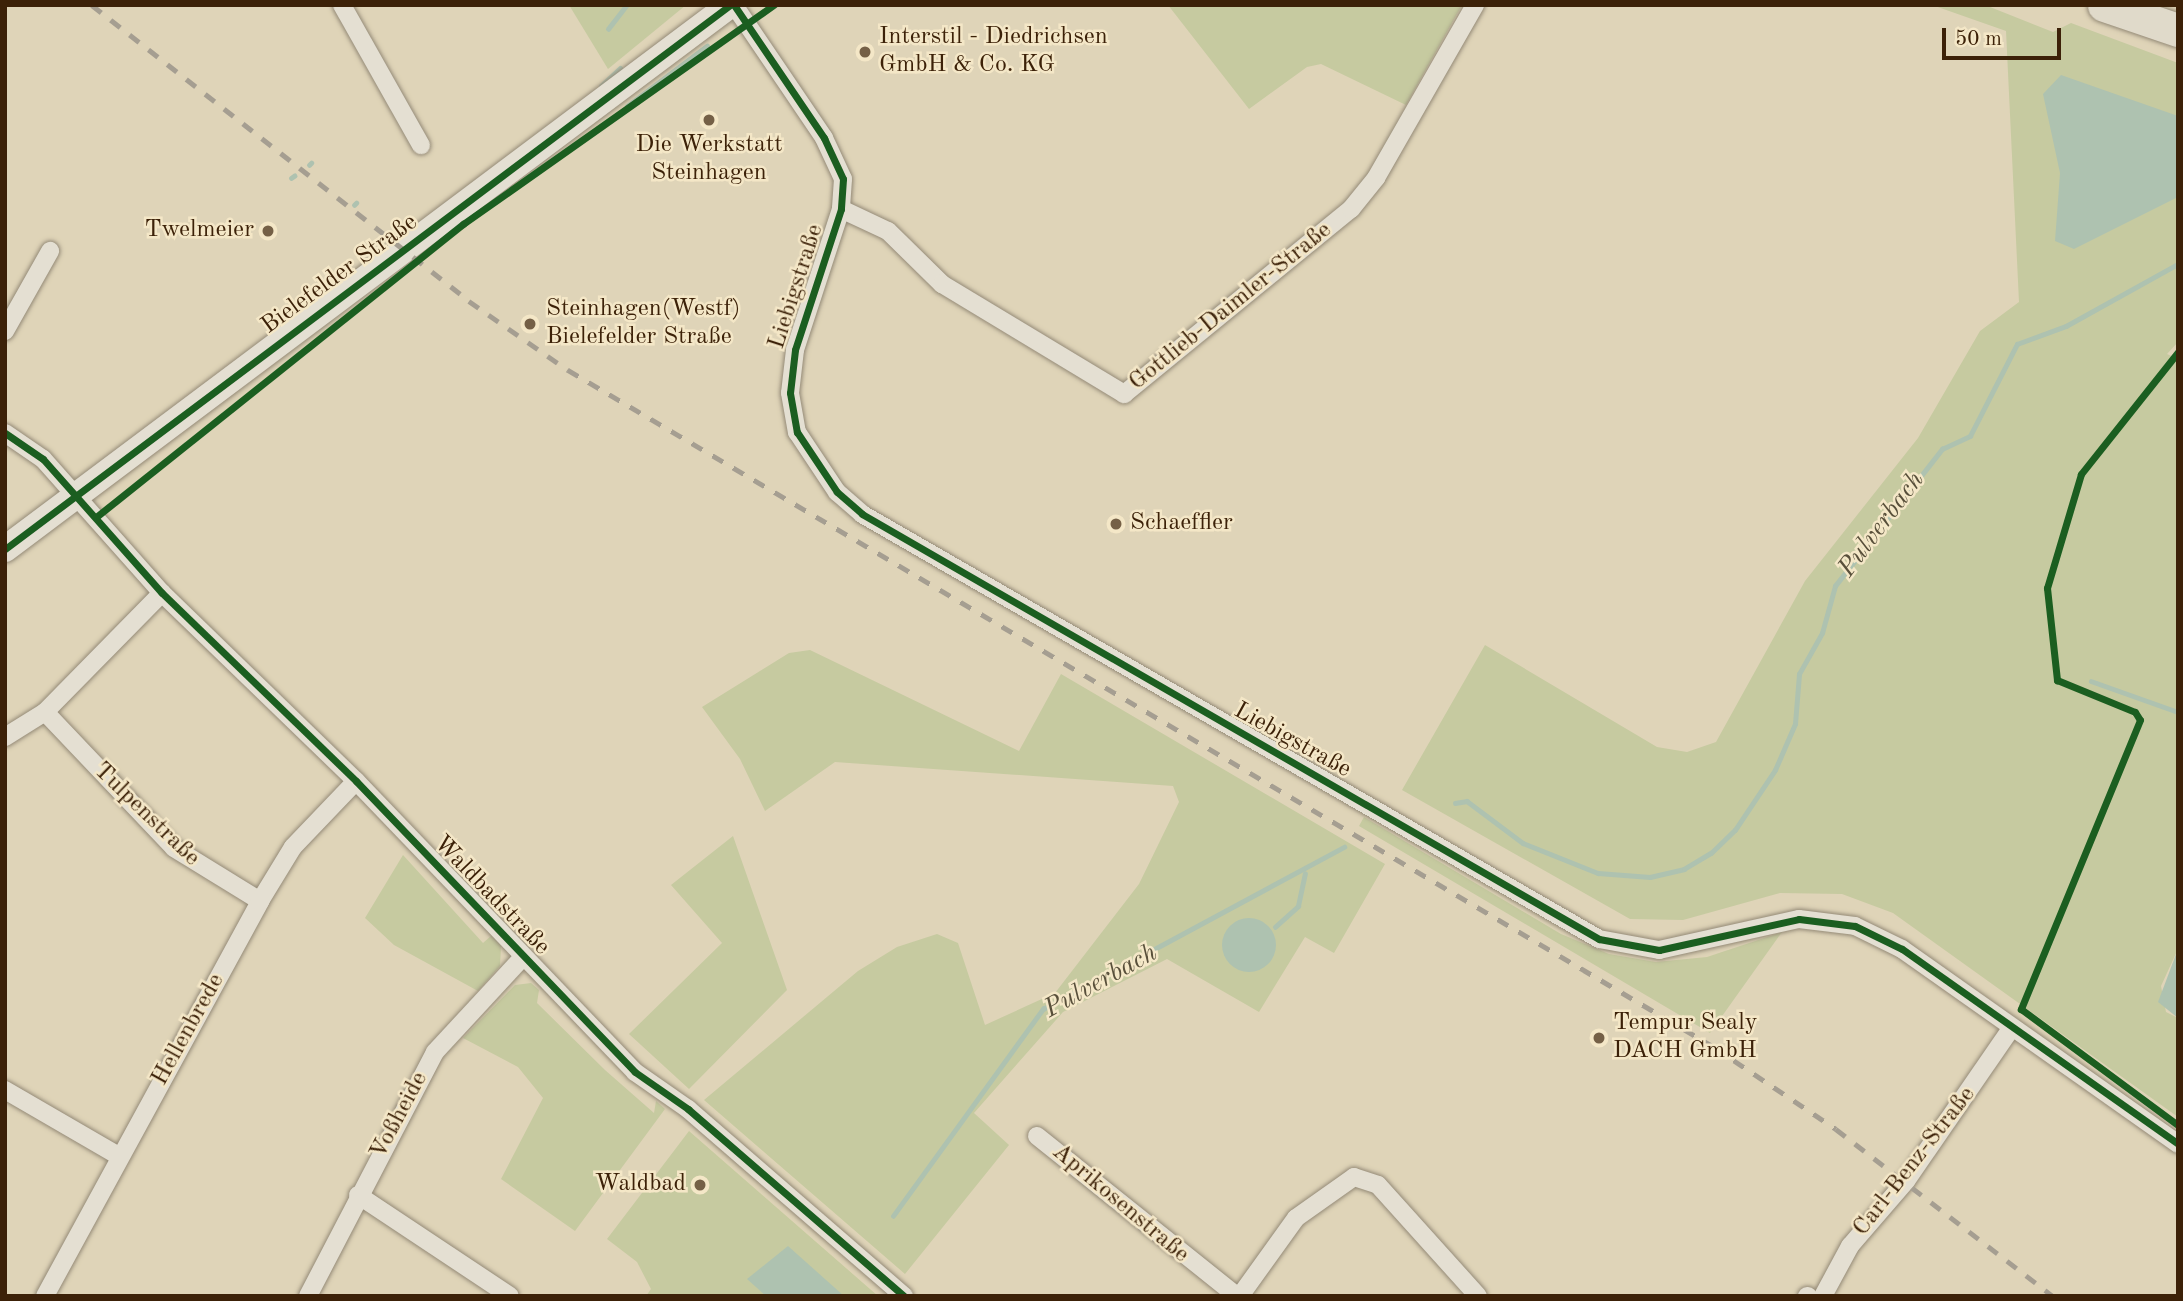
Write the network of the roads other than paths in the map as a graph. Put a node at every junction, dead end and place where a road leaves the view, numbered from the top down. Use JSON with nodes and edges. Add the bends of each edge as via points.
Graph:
{"nodes":[{"id":1,"x":342,"y":5,"type":"edge"},
{"id":2,"x":732,"y":5,"type":"edge"},
{"id":3,"x":1475,"y":5,"type":"edge"},
{"id":4,"x":2104,"y":5,"type":"edge"},
{"id":5,"x":2131,"y":5,"type":"edge"},
{"id":6,"x":2178,"y":28,"type":"edge"},
{"id":7,"x":421,"y":145,"type":"dead end"},
{"id":8,"x":841,"y":209,"type":"junction"},
{"id":9,"x":50,"y":251,"type":"dead end"},
{"id":10,"x":5,"y":331,"type":"edge"},
{"id":11,"x":5,"y":433,"type":"edge"},
{"id":12,"x":77,"y":496,"type":"junction"},
{"id":13,"x":5,"y":549,"type":"edge"},
{"id":14,"x":162,"y":593,"type":"junction"},
{"id":15,"x":45,"y":712,"type":"junction"},
{"id":16,"x":5,"y":737,"type":"edge"},
{"id":17,"x":356,"y":781,"type":"junction"},
{"id":18,"x":260,"y":901,"type":"junction"},
{"id":19,"x":523,"y":957,"type":"junction"},
{"id":20,"x":2010,"y":1030,"type":"junction"},
{"id":21,"x":5,"y":1090,"type":"edge"},
{"id":22,"x":1037,"y":1136,"type":"dead end"},
{"id":23,"x":2178,"y":1144,"type":"edge"},
{"id":24,"x":119,"y":1156,"type":"junction"},
{"id":25,"x":358,"y":1195,"type":"junction"},
{"id":26,"x":46,"y":1296,"type":"edge"},
{"id":27,"x":308,"y":1296,"type":"edge"},
{"id":28,"x":510,"y":1296,"type":"edge"},
{"id":29,"x":904,"y":1296,"type":"edge"},
{"id":30,"x":1239,"y":1296,"type":"edge"},
{"id":31,"x":1478,"y":1296,"type":"edge"},
{"id":32,"x":1823,"y":1296,"type":"edge"}],
"edges":[{"from":1,"to":7,"type":"street"},
{"from":2,"to":8,"type":"street","name":"Liebigstraße","via":[[832,152],[843,179]]},
{"from":2,"to":12,"type":"main road","name":"Bielefelder Straße"},
{"from":3,"to":8,"type":"street","name":"Gottlieb-Daimler-Straße","via":[[1376,178],[1351,209],[1124,394],[943,284],[888,231]]},
{"from":4,"to":6,"type":"highway"},
{"from":5,"to":6,"type":"highway"},
{"from":8,"to":20,"type":"street","name":"Liebigstraße","via":[[795,350],[790,393],[797,432],[837,492],[862,514],[1599,939],[1659,950],[1799,919],[1855,926],[1902,949]]},
{"from":9,"to":10,"type":"street"},
{"from":11,"to":12,"type":"street","name":"Waldbadstraße","via":[[43,459]]},
{"from":12,"to":13,"type":"main road","name":"Bielefelder Straße"},
{"from":12,"to":14,"type":"street","name":"Waldbadstraße"},
{"from":14,"to":15,"type":"street"},
{"from":14,"to":17,"type":"street","name":"Waldbadstraße"},
{"from":15,"to":16,"type":"street"},
{"from":15,"to":18,"type":"street","name":"Tulpenstraße","via":[[174,848]]},
{"from":17,"to":18,"type":"street","name":"Hellenbrede","via":[[293,846]]},
{"from":17,"to":19,"type":"street","name":"Waldbadstraße"},
{"from":18,"to":24,"type":"street","name":"Hellenbrede"},
{"from":19,"to":25,"type":"street","name":"Voßheide","via":[[435,1052]]},
{"from":19,"to":29,"type":"street","name":"Waldbadstraße","via":[[635,1072],[688,1109]]},
{"from":20,"to":23,"type":"street","name":"Liebigstraße"},
{"from":20,"to":32,"type":"street","name":"Carl-Benz-Straße","via":[[1906,1181],[1850,1246]]},
{"from":21,"to":24,"type":"street"},
{"from":22,"to":30,"type":"street","name":"Aprikosenstraße"},
{"from":24,"to":26,"type":"street","name":"Hellenbrede"},
{"from":25,"to":27,"type":"street","name":"Voßheide"},
{"from":25,"to":28,"type":"street"},
{"from":30,"to":31,"type":"street","via":[[1296,1218],[1354,1177],[1378,1185]]}]}
